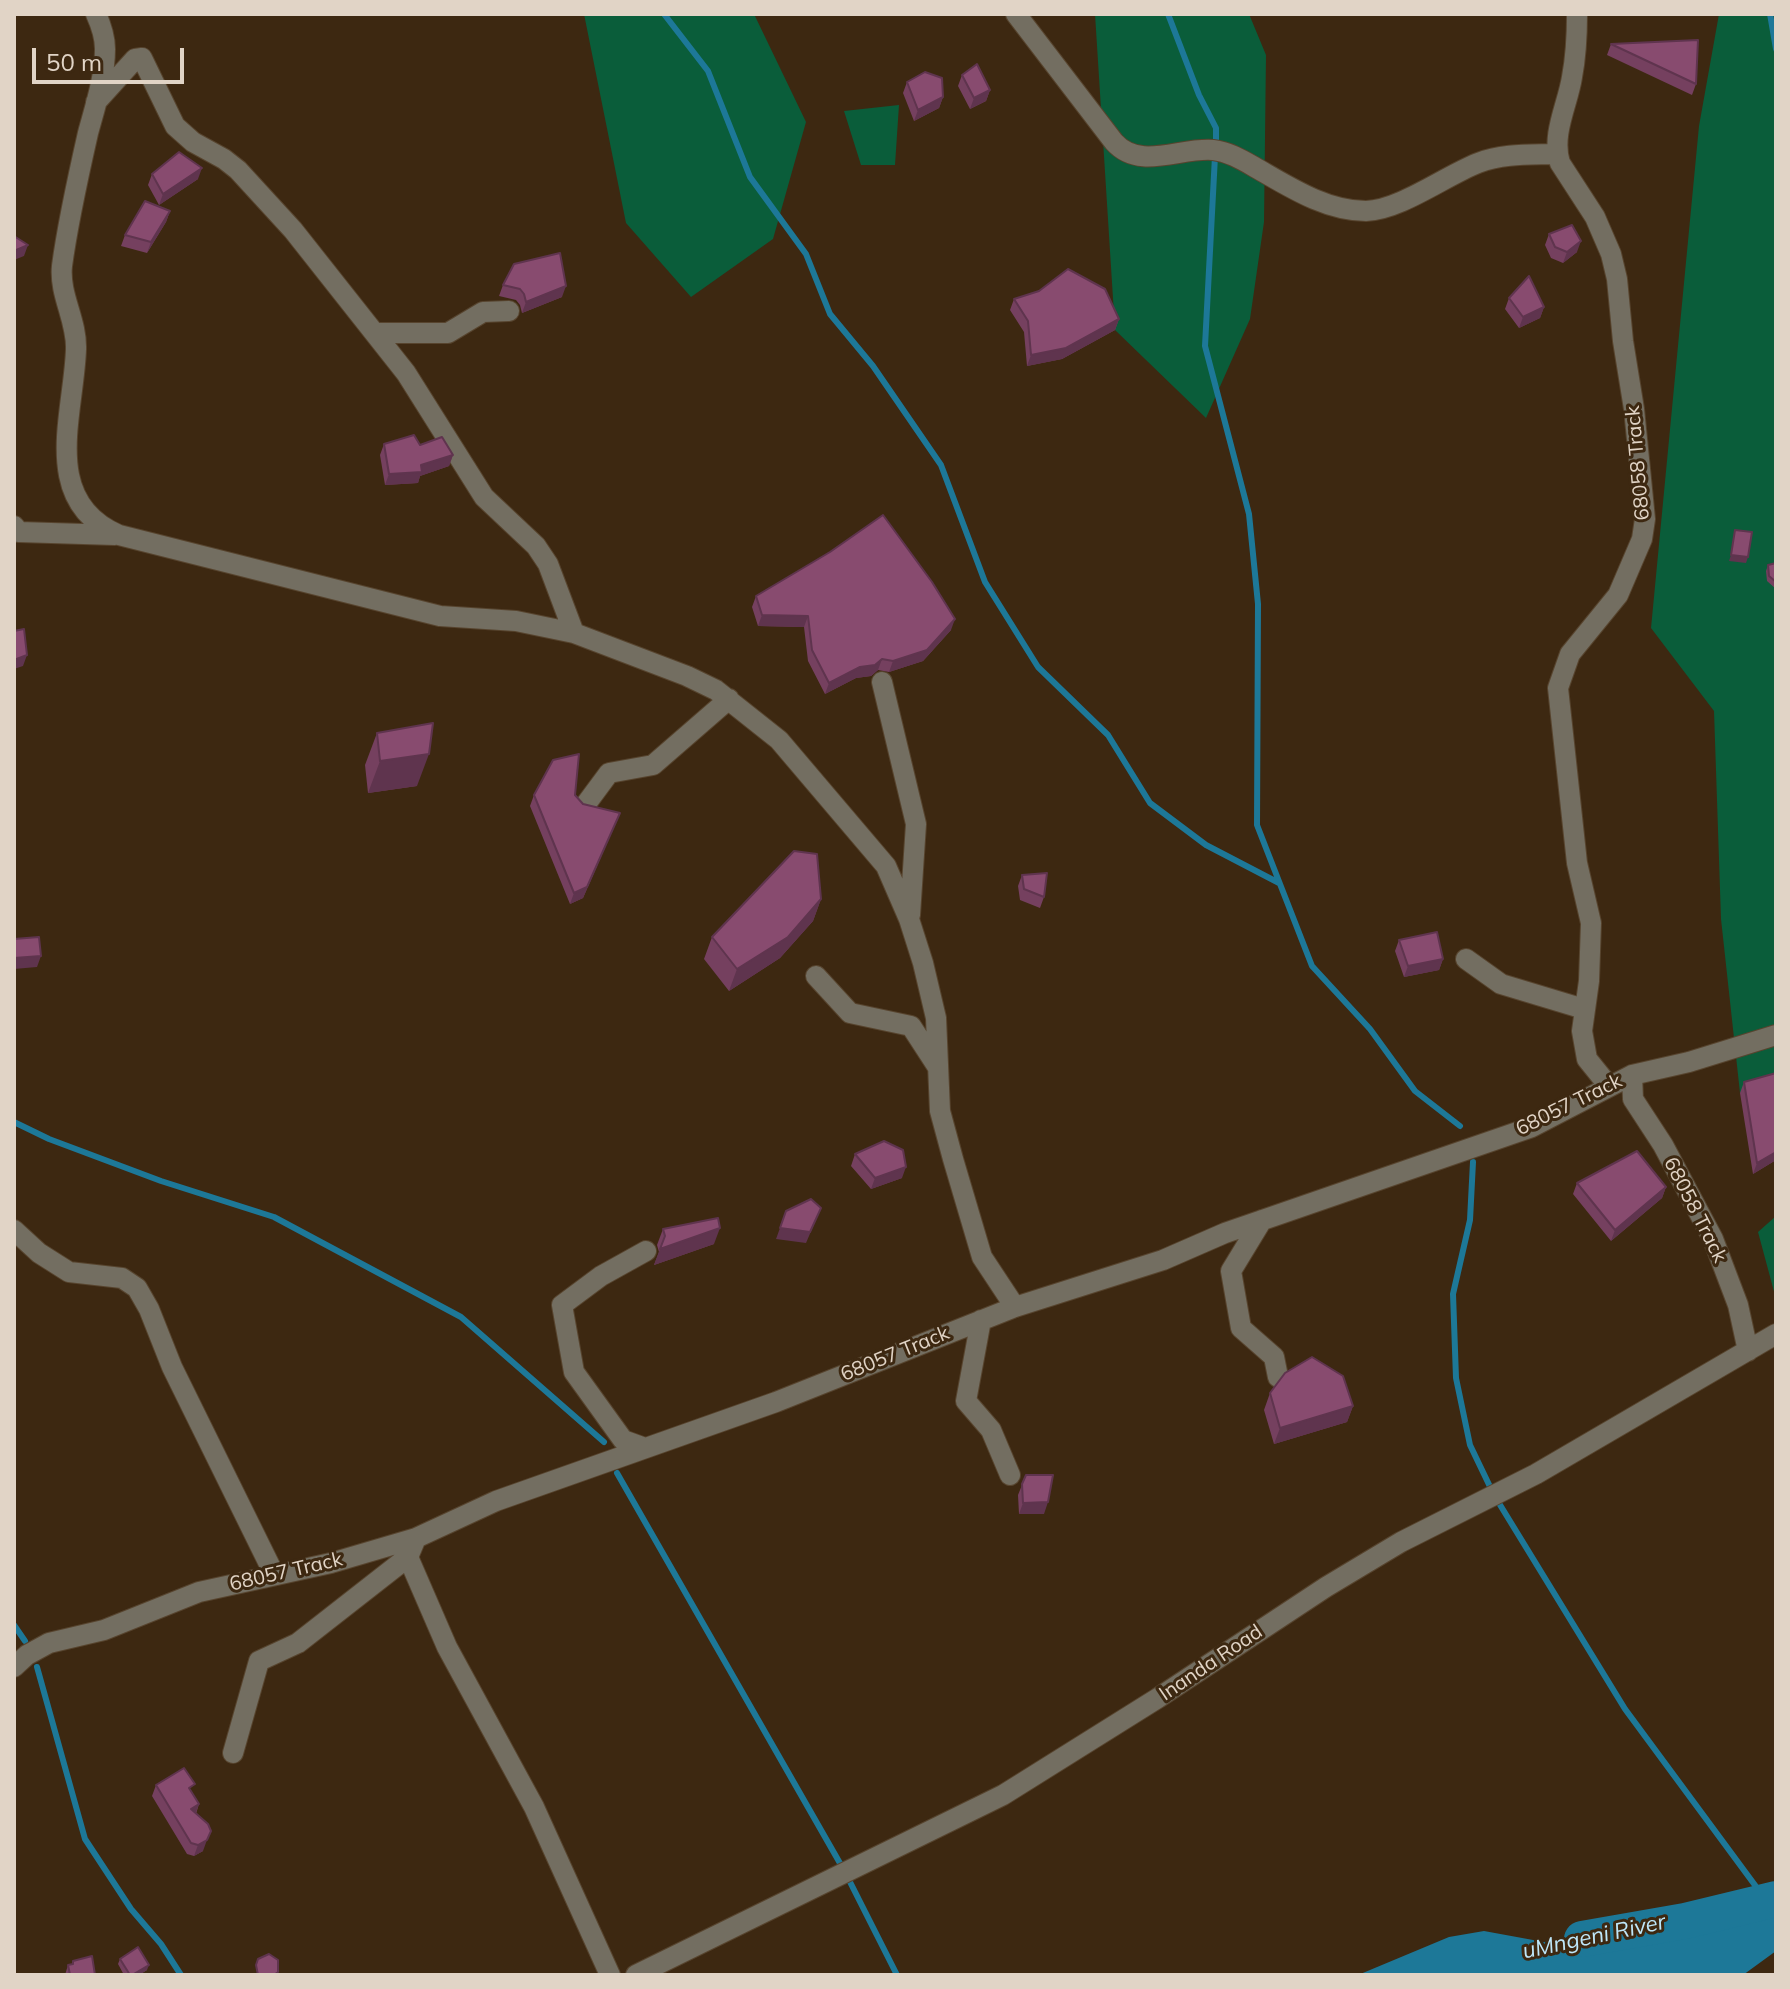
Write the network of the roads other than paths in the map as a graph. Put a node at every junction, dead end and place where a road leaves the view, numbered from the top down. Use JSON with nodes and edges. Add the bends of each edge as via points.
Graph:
{"nodes":[{"id":1,"x":96,"y":14,"type":"edge"},
{"id":2,"x":1016,"y":14,"type":"edge"},
{"id":3,"x":1577,"y":14,"type":"edge"},
{"id":4,"x":96,"y":102,"type":"junction"},
{"id":5,"x":1557,"y":154,"type":"junction"},
{"id":6,"x":509,"y":311,"type":"dead end"},
{"id":7,"x":375,"y":333,"type":"junction"},
{"id":8,"x":14,"y":526,"type":"edge"},
{"id":9,"x":119,"y":535,"type":"junction"},
{"id":10,"x":574,"y":633,"type":"junction"},
{"id":11,"x":882,"y":682,"type":"dead end"},
{"id":12,"x":729,"y":699,"type":"junction"},
{"id":13,"x":586,"y":804,"type":"edge"},
{"id":14,"x":909,"y":919,"type":"junction"},
{"id":15,"x":1466,"y":959,"type":"dead end"},
{"id":16,"x":816,"y":976,"type":"dead end"},
{"id":17,"x":1584,"y":1009,"type":"junction"},
{"id":18,"x":1776,"y":1035,"type":"edge"},
{"id":19,"x":937,"y":1066,"type":"junction"},
{"id":20,"x":1632,"y":1075,"type":"junction"},
{"id":21,"x":1608,"y":1085,"type":"junction"},
{"id":22,"x":1262,"y":1220,"type":"junction"},
{"id":23,"x":14,"y":1230,"type":"edge"},
{"id":24,"x":646,"y":1251,"type":"dead end"},
{"id":25,"x":1015,"y":1307,"type":"junction"},
{"id":26,"x":981,"y":1320,"type":"junction"},
{"id":27,"x":1776,"y":1334,"type":"edge"},
{"id":28,"x":1748,"y":1351,"type":"junction"},
{"id":29,"x":1278,"y":1377,"type":"edge"},
{"id":30,"x":645,"y":1448,"type":"junction"},
{"id":31,"x":1010,"y":1475,"type":"dead end"},
{"id":32,"x":412,"y":1547,"type":"junction"},
{"id":33,"x":274,"y":1574,"type":"junction"},
{"id":34,"x":14,"y":1667,"type":"edge"},
{"id":35,"x":233,"y":1753,"type":"dead end"},
{"id":36,"x":610,"y":1975,"type":"edge"},
{"id":37,"x":636,"y":1975,"type":"edge"}],
"edges":[{"from":1,"to":4,"type":"street","via":[[105,50]]},
{"from":2,"to":5,"type":"street","via":[[1114,142],[1130,155],[1200,149],[1225,153],[1302,194],[1367,211],[1394,204],[1479,162]]},
{"from":3,"to":5,"type":"street","via":[[1572,78]]},
{"from":4,"to":7,"type":"street","via":[[136,58],[142,58],[175,126],[238,170]]},
{"from":4,"to":9,"type":"street","via":[[62,268],[76,349],[66,457],[68,480],[77,498],[91,516]]},
{"from":5,"to":17,"type":"street","name":"68058 Track","via":[[1611,254],[1645,519],[1618,595],[1570,654],[1558,688],[1577,863],[1591,923]]},
{"from":6,"to":7,"type":"street","via":[[483,312],[448,333]]},
{"from":7,"to":10,"type":"street","via":[[425,400],[484,497],[548,564]]},
{"from":8,"to":9,"type":"street","via":[[19,532]]},
{"from":9,"to":10,"type":"street","via":[[440,616],[516,621]]},
{"from":10,"to":12,"type":"street","via":[[687,676]]},
{"from":11,"to":14,"type":"street","via":[[916,824]]},
{"from":12,"to":13,"type":"street","via":[[653,765],[609,773]]},
{"from":12,"to":14,"type":"street","via":[[779,740],[886,866]]},
{"from":14,"to":19,"type":"street","via":[[936,1018]]},
{"from":15,"to":17,"type":"street","via":[[1501,984]]},
{"from":16,"to":19,"type":"street","via":[[850,1013],[911,1026]]},
{"from":17,"to":21,"type":"street","name":"68058 Track","via":[[1587,1059]]},
{"from":18,"to":20,"type":"street","name":"68057 Track"},
{"from":19,"to":25,"type":"street","via":[[940,1111],[973,1230],[982,1257]]},
{"from":20,"to":21,"type":"street","name":"68057 Track"},
{"from":20,"to":28,"type":"street","name":"68058 Track","via":[[1633,1099],[1718,1249]]},
{"from":21,"to":22,"type":"street","name":"68057 Track","via":[[1532,1127]]},
{"from":22,"to":25,"type":"street","name":"68057 Track","via":[[1163,1260]]},
{"from":22,"to":29,"type":"street","via":[[1231,1271],[1241,1328],[1274,1357]]},
{"from":23,"to":33,"type":"street","via":[[69,1272],[122,1278],[137,1288]]},
{"from":24,"to":30,"type":"street","via":[[562,1305],[574,1372],[623,1440]]},
{"from":25,"to":26,"type":"street","name":"68057 Track"},
{"from":26,"to":30,"type":"street","name":"68057 Track"},
{"from":26,"to":31,"type":"street","via":[[966,1401],[991,1430]]},
{"from":27,"to":28,"type":"street","name":"Inanda Road"},
{"from":28,"to":37,"type":"street","name":"Inanda Road","via":[[1536,1474],[1401,1542],[1003,1795]]},
{"from":30,"to":32,"type":"street","name":"68057 Track","via":[[496,1501]]},
{"from":32,"to":33,"type":"street","name":"68057 Track"},
{"from":32,"to":35,"type":"street","via":[[298,1643],[259,1661]]},
{"from":32,"to":36,"type":"street","via":[[447,1647],[534,1807]]},
{"from":33,"to":34,"type":"street","name":"68057 Track","via":[[199,1592],[104,1630],[49,1643]]}]}
